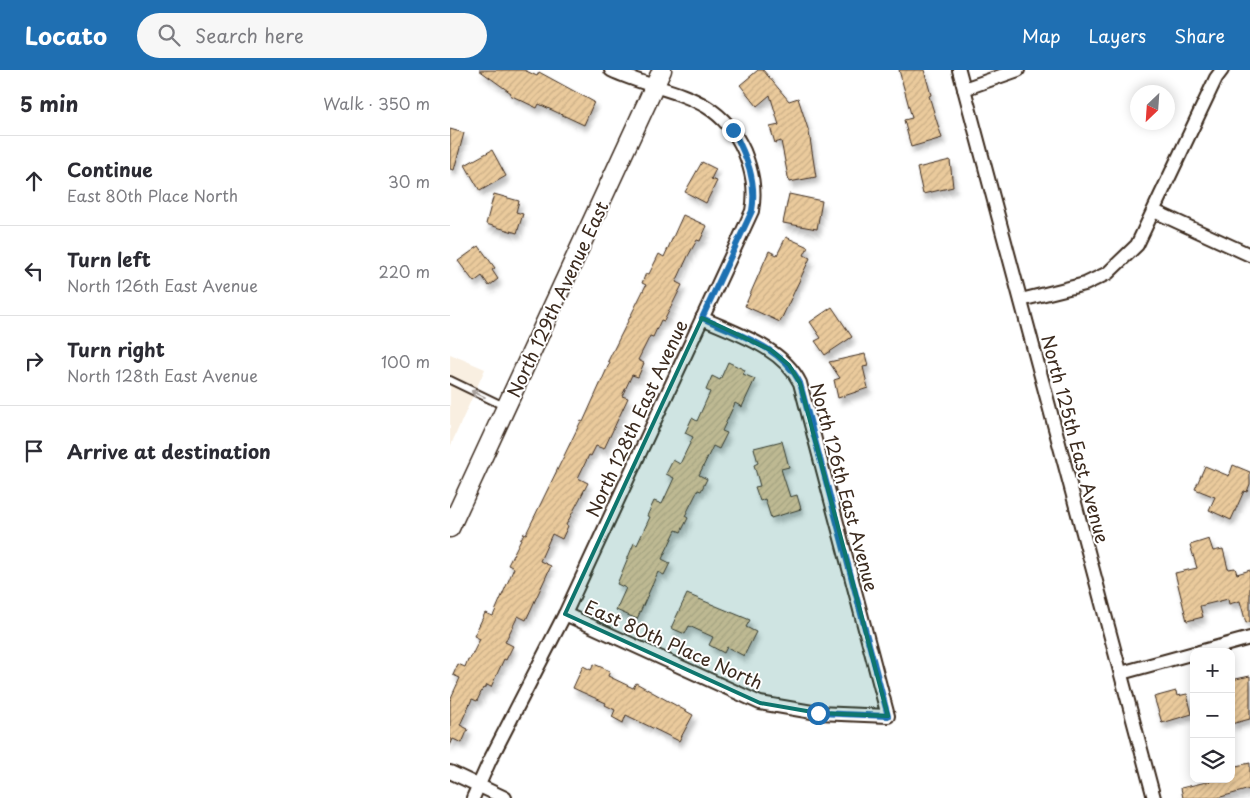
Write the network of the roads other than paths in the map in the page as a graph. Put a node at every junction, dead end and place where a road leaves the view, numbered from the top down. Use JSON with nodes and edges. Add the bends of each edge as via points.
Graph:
{"nodes":[{"id":1,"x":611,"y":70,"type":"edge"},
{"id":2,"x":959,"y":70,"type":"edge"},
{"id":3,"x":1018,"y":70,"type":"edge"},
{"id":4,"x":1222,"y":70,"type":"edge"},
{"id":5,"x":659,"y":78,"type":"edge"},
{"id":6,"x":964,"y":89,"type":"junction"},
{"id":7,"x":1154,"y":211,"type":"junction"},
{"id":8,"x":1250,"y":255,"type":"edge"},
{"id":9,"x":1021,"y":300,"type":"junction"},
{"id":10,"x":702,"y":318,"type":"junction"},
{"id":11,"x":450,"y":380,"type":"edge"},
{"id":12,"x":507,"y":407,"type":"junction"},
{"id":13,"x":452,"y":520,"type":"edge"},
{"id":14,"x":565,"y":614,"type":"junction"},
{"id":15,"x":1250,"y":638,"type":"edge"},
{"id":16,"x":1213,"y":648,"type":"edge"},
{"id":17,"x":1190,"y":654,"type":"edge"},
{"id":18,"x":1121,"y":673,"type":"junction"},
{"id":19,"x":888,"y":716,"type":"joint"},
{"id":20,"x":450,"y":772,"type":"edge"},
{"id":21,"x":479,"y":786,"type":"junction"},
{"id":22,"x":473,"y":798,"type":"edge"},
{"id":23,"x":505,"y":798,"type":"edge"},
{"id":24,"x":1154,"y":798,"type":"edge"}],
"edges":[{"from":1,"to":5,"type":"street","name":"North 128th East Avenue"},
{"from":2,"to":6,"type":"street","name":"North 125th East Avenue"},
{"from":3,"to":6,"type":"street"},
{"from":4,"to":7,"type":"street"},
{"from":5,"to":10,"type":"street","name":"North 128th East Avenue","via":[[705,104],[725,121],[741,144],[753,179],[752,211]]},
{"from":5,"to":12,"type":"main road","name":"North 129th Avenue East"},
{"from":6,"to":9,"type":"street","name":"North 125th East Avenue"},
{"from":7,"to":8,"type":"street"},
{"from":7,"to":9,"type":"street","via":[[1137,245],[1108,273],[1085,284]]},
{"from":9,"to":18,"type":"street","name":"North 125th East Avenue"},
{"from":10,"to":14,"type":"street","name":"North 128th East Avenue"},
{"from":10,"to":19,"type":"street","name":"North 126th East Avenue","via":[[771,350],[789,364],[798,378]]},
{"from":12,"to":11,"type":"lane","one_way":true},
{"from":12,"to":13,"type":"main road","name":"North 129th Avenue East"},
{"from":14,"to":19,"type":"street","name":"East 80th Place North","via":[[760,703],[818,713]]},
{"from":14,"to":21,"type":"street","name":"North 128th East Avenue"},
{"from":15,"to":16,"type":"street"},
{"from":17,"to":18,"type":"street"},
{"from":18,"to":24,"type":"street","name":"North 125th East Avenue"},
{"from":20,"to":21,"type":"street"},
{"from":21,"to":22,"type":"street","name":"North 128th East Avenue"},
{"from":21,"to":23,"type":"street"}]}
